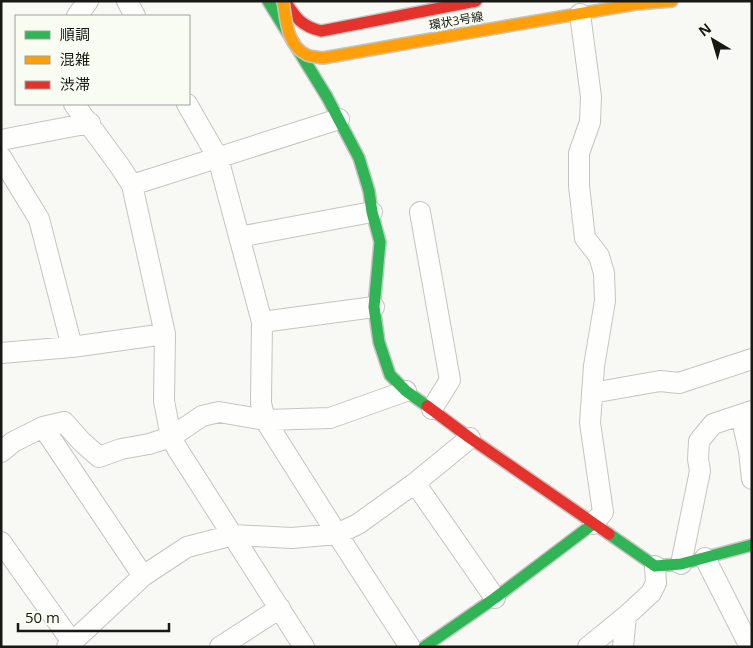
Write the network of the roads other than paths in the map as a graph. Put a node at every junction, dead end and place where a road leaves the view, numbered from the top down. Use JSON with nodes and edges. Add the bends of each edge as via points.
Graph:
{"nodes":[{"id":1,"x":88,"y":1,"type":"edge"},
{"id":2,"x":127,"y":1,"type":"edge"},
{"id":3,"x":268,"y":1,"type":"edge"},
{"id":4,"x":284,"y":1,"type":"edge"},
{"id":5,"x":476,"y":1,"type":"edge"},
{"id":6,"x":672,"y":1,"type":"edge"},
{"id":7,"x":463,"y":2,"type":"edge"},
{"id":8,"x":580,"y":14,"type":"junction"},
{"id":9,"x":78,"y":15,"type":"edge"},
{"id":10,"x":135,"y":15,"type":"edge"},
{"id":11,"x":75,"y":105,"type":"edge"},
{"id":12,"x":188,"y":105,"type":"edge"},
{"id":13,"x":339,"y":120,"type":"junction"},
{"id":14,"x":90,"y":123,"type":"junction"},
{"id":15,"x":1,"y":140,"type":"edge"},
{"id":16,"x":1,"y":157,"type":"edge"},
{"id":17,"x":218,"y":158,"type":"junction"},
{"id":18,"x":132,"y":185,"type":"junction"},
{"id":19,"x":372,"y":212,"type":"junction"},
{"id":20,"x":420,"y":212,"type":"dead end"},
{"id":21,"x":239,"y":238,"type":"junction"},
{"id":22,"x":374,"y":307,"type":"junction"},
{"id":23,"x":262,"y":322,"type":"junction"},
{"id":24,"x":166,"y":334,"type":"junction"},
{"id":25,"x":72,"y":346,"type":"junction"},
{"id":26,"x":1,"y":353,"type":"edge"},
{"id":27,"x":752,"y":359,"type":"edge"},
{"id":28,"x":406,"y":391,"type":"junction"},
{"id":29,"x":592,"y":393,"type":"junction"},
{"id":30,"x":432,"y":409,"type":"junction"},
{"id":31,"x":746,"y":413,"type":"edge"},
{"id":32,"x":265,"y":420,"type":"junction"},
{"id":33,"x":43,"y":427,"type":"junction"},
{"id":34,"x":171,"y":438,"type":"junction"},
{"id":35,"x":470,"y":438,"type":"junction"},
{"id":36,"x":1,"y":452,"type":"edge"},
{"id":37,"x":752,"y":479,"type":"edge"},
{"id":38,"x":414,"y":483,"type":"junction"},
{"id":39,"x":593,"y":524,"type":"junction"},
{"id":40,"x":337,"y":534,"type":"junction"},
{"id":41,"x":233,"y":535,"type":"junction"},
{"id":42,"x":1,"y":542,"type":"edge"},
{"id":43,"x":752,"y":544,"type":"edge"},
{"id":44,"x":705,"y":558,"type":"junction"},
{"id":45,"x":681,"y":564,"type":"junction"},
{"id":46,"x":655,"y":566,"type":"junction"},
{"id":47,"x":143,"y":576,"type":"junction"},
{"id":48,"x":495,"y":598,"type":"junction"},
{"id":49,"x":280,"y":608,"type":"junction"},
{"id":50,"x":626,"y":616,"type":"junction"},
{"id":51,"x":70,"y":644,"type":"edge"},
{"id":52,"x":220,"y":647,"type":"edge"},
{"id":53,"x":304,"y":647,"type":"edge"},
{"id":54,"x":410,"y":647,"type":"edge"},
{"id":55,"x":424,"y":647,"type":"edge"},
{"id":56,"x":588,"y":647,"type":"edge"},
{"id":57,"x":623,"y":647,"type":"edge"},
{"id":58,"x":750,"y":647,"type":"edge"}],
"edges":[{"from":1,"to":9,"type":"street"},
{"from":2,"to":10,"type":"street"},
{"from":3,"to":13,"type":"street"},
{"from":4,"to":7,"type":"street","name":"環状3号線","via":[[302,24],[321,31]]},
{"from":4,"to":8,"type":"street","name":"環状3号線","bridge":true,"via":[[289,34],[296,47],[308,56],[323,58]]},
{"from":5,"to":7,"type":"street","name":"環状3号線"},
{"from":6,"to":8,"type":"street","name":"環状3号線"},
{"from":8,"to":29,"type":"street","via":[[591,97],[590,122],[579,152],[579,186],[585,238],[599,256],[605,292]]},
{"from":11,"to":14,"type":"street"},
{"from":12,"to":17,"type":"street"},
{"from":13,"to":17,"type":"street"},
{"from":13,"to":19,"type":"street","via":[[359,158]]},
{"from":14,"to":15,"type":"street"},
{"from":14,"to":18,"type":"street"},
{"from":16,"to":25,"type":"street","via":[[39,219]]},
{"from":17,"to":18,"type":"street"},
{"from":17,"to":21,"type":"street"},
{"from":18,"to":24,"type":"street"},
{"from":19,"to":21,"type":"street"},
{"from":19,"to":22,"type":"street","via":[[380,242]]},
{"from":20,"to":30,"type":"street","via":[[450,380]]},
{"from":21,"to":23,"type":"street"},
{"from":22,"to":23,"type":"street"},
{"from":22,"to":28,"type":"street","via":[[379,342],[390,375]]},
{"from":23,"to":32,"type":"street","via":[[261,402]]},
{"from":24,"to":25,"type":"street"},
{"from":24,"to":34,"type":"street","via":[[164,401]]},
{"from":25,"to":26,"type":"street"},
{"from":27,"to":29,"type":"street","via":[[679,383],[660,381]]},
{"from":28,"to":30,"type":"street"},
{"from":28,"to":32,"type":"street","via":[[330,418]]},
{"from":29,"to":39,"type":"street","via":[[590,423],[603,512]]},
{"from":30,"to":35,"type":"street"},
{"from":31,"to":37,"type":"street"},
{"from":31,"to":45,"type":"street","via":[[713,424],[699,441],[700,471]]},
{"from":32,"to":34,"type":"street","via":[[218,412],[202,416]]},
{"from":32,"to":40,"type":"street"},
{"from":33,"to":34,"type":"street","via":[[64,422],[99,457]]},
{"from":33,"to":36,"type":"street"},
{"from":33,"to":47,"type":"street"},
{"from":34,"to":41,"type":"street"},
{"from":35,"to":38,"type":"street"},
{"from":35,"to":39,"type":"street"},
{"from":38,"to":40,"type":"street","via":[[358,524]]},
{"from":38,"to":48,"type":"street"},
{"from":39,"to":46,"type":"street"},
{"from":39,"to":48,"type":"street"},
{"from":40,"to":41,"type":"street","via":[[292,538]]},
{"from":40,"to":54,"type":"street"},
{"from":41,"to":47,"type":"street","via":[[187,547]]},
{"from":41,"to":49,"type":"street"},
{"from":42,"to":51,"type":"street"},
{"from":43,"to":44,"type":"street"},
{"from":44,"to":45,"type":"street"},
{"from":44,"to":58,"type":"street"},
{"from":45,"to":46,"type":"street"},
{"from":46,"to":50,"type":"street","via":[[656,582],[651,593]]},
{"from":47,"to":51,"type":"street"},
{"from":48,"to":55,"type":"street"},
{"from":49,"to":52,"type":"street"},
{"from":49,"to":53,"type":"street"},
{"from":50,"to":56,"type":"street"},
{"from":50,"to":57,"type":"street"}]}
